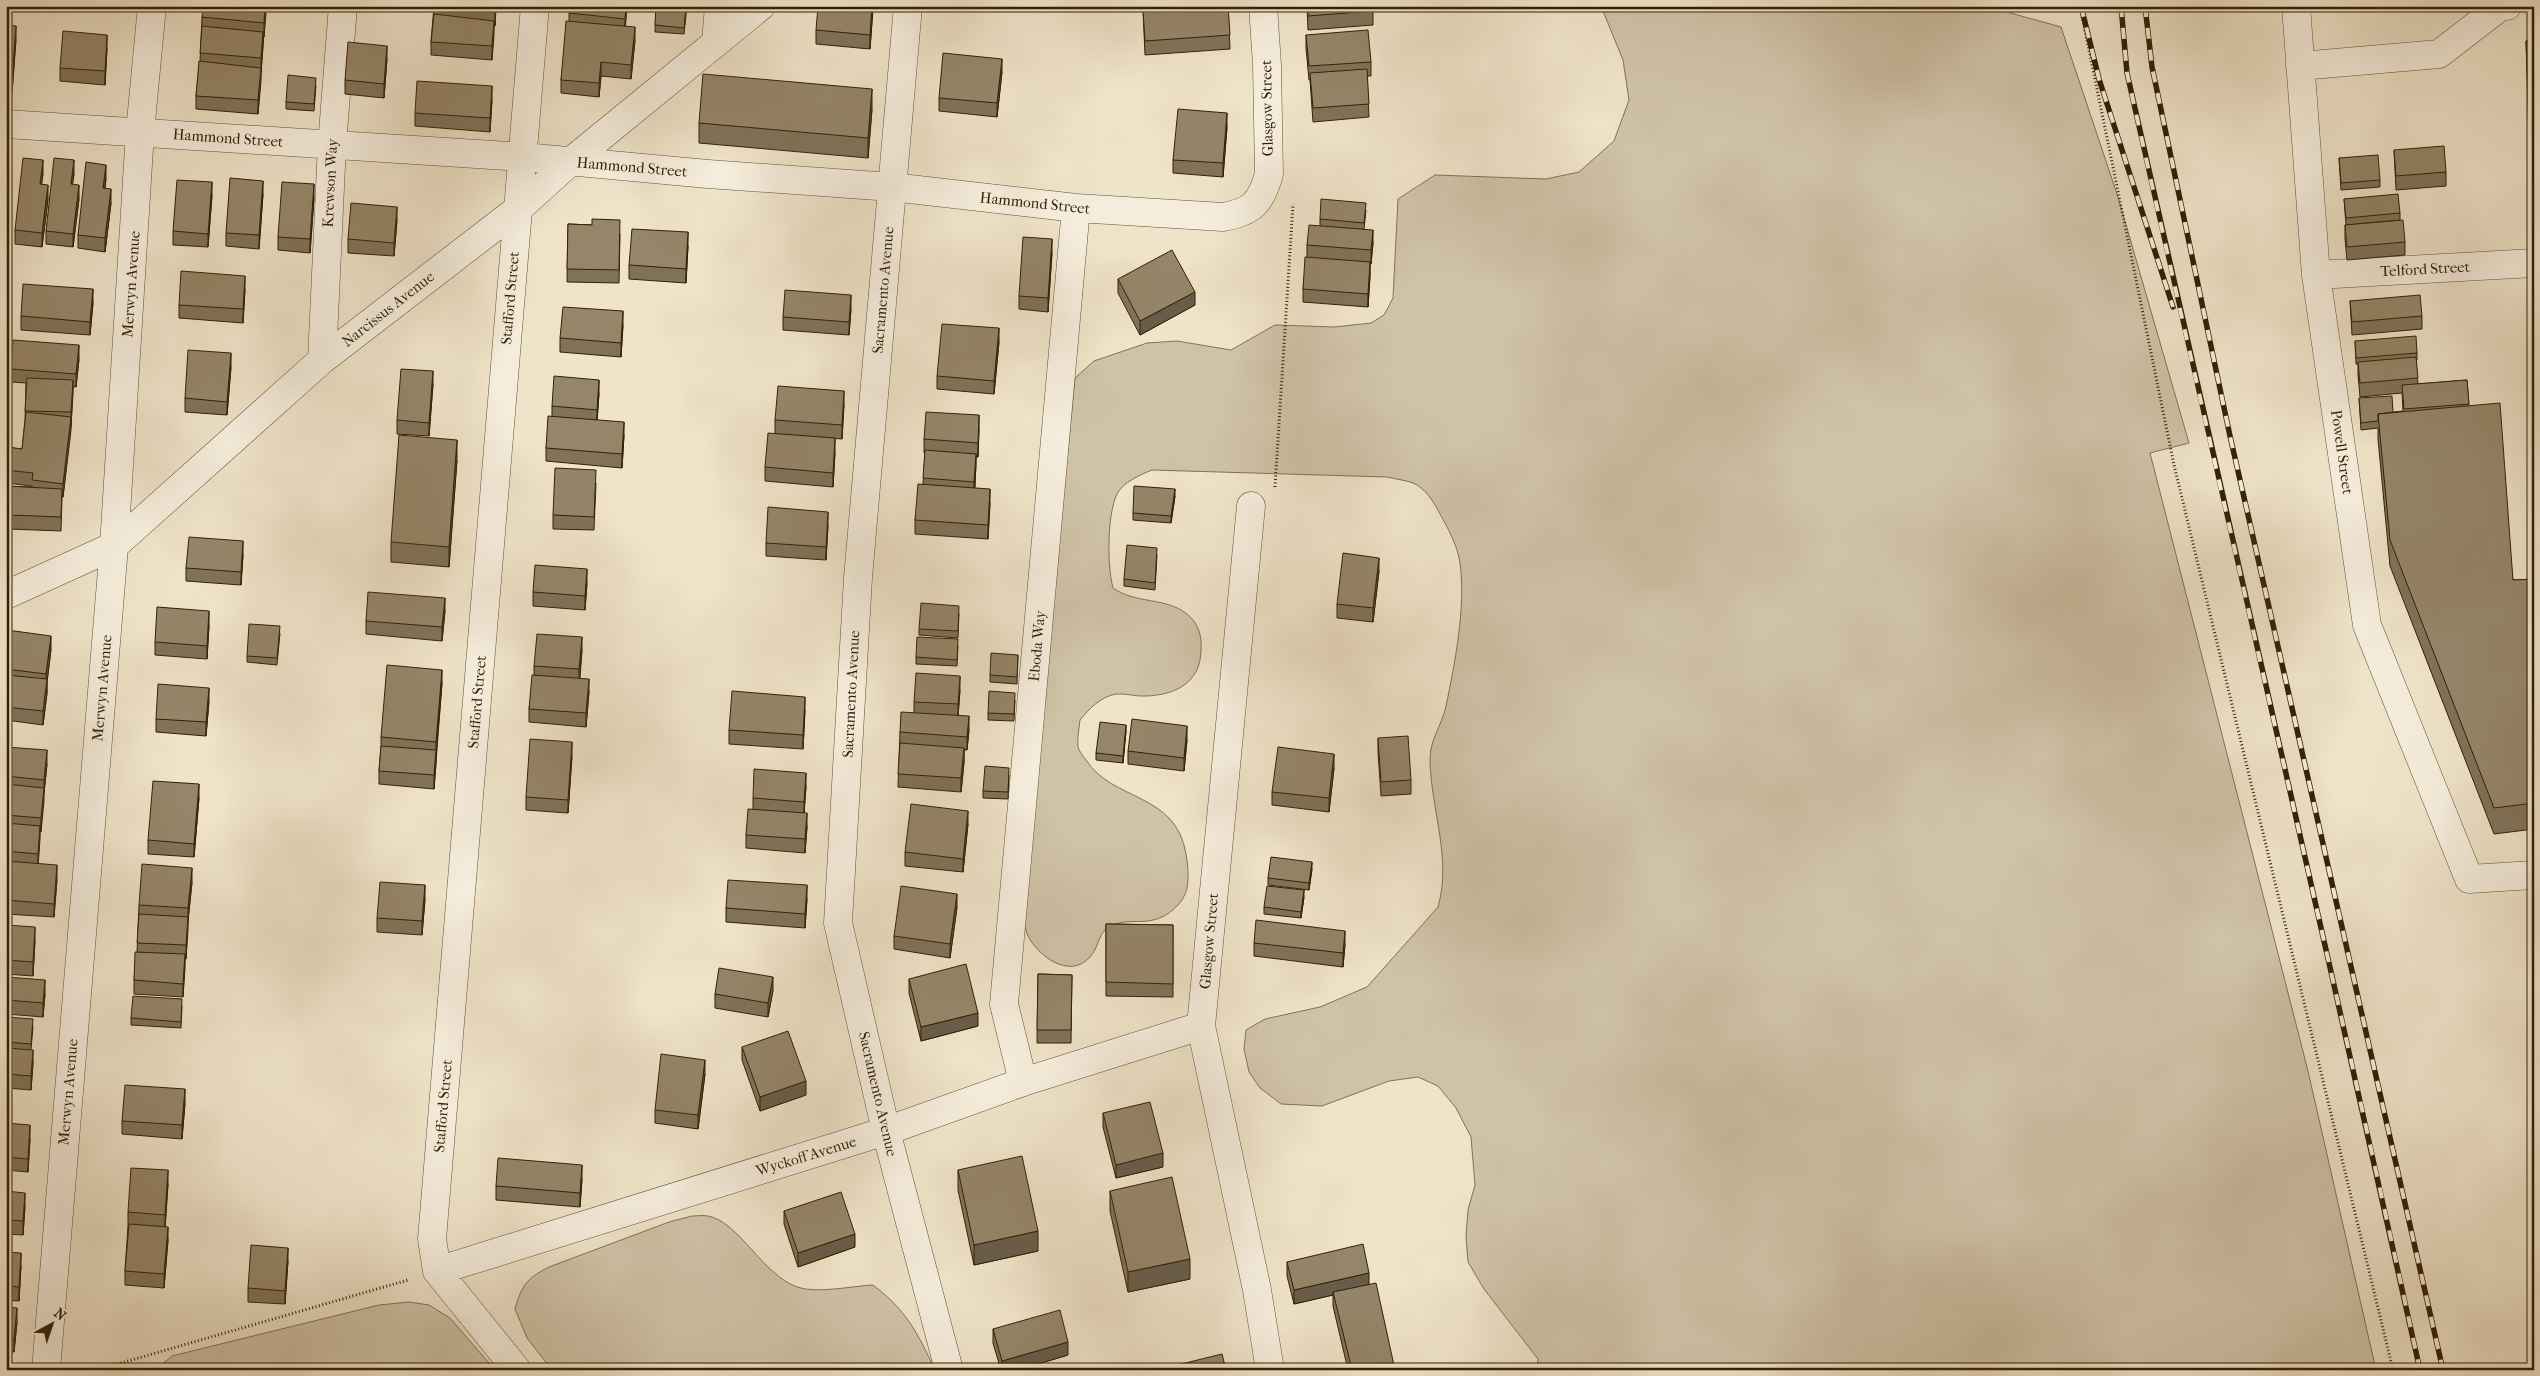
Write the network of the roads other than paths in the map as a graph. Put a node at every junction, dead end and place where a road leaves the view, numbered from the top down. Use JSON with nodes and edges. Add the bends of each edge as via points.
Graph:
{"nodes":[{"id":1,"x":152,"y":6,"type":"edge"},
{"id":2,"x":343,"y":6,"type":"edge"},
{"id":3,"x":535,"y":6,"type":"edge"},
{"id":4,"x":719,"y":6,"type":"edge"},
{"id":5,"x":761,"y":6,"type":"edge"},
{"id":6,"x":908,"y":6,"type":"edge"},
{"id":7,"x":1263,"y":6,"type":"edge"},
{"id":8,"x":2296,"y":6,"type":"edge"},
{"id":9,"x":2508,"y":6,"type":"edge"},
{"id":10,"x":716,"y":43,"type":"junction"},
{"id":11,"x":2300,"y":66,"type":"junction"},
{"id":12,"x":6,"y":124,"type":"edge"},
{"id":13,"x":140,"y":132,"type":"junction"},
{"id":14,"x":332,"y":145,"type":"junction"},
{"id":15,"x":524,"y":157,"type":"junction"},
{"id":16,"x":570,"y":162,"type":"junction"},
{"id":17,"x":892,"y":187,"type":"junction"},
{"id":18,"x":1254,"y":206,"type":"joint"},
{"id":19,"x":1076,"y":208,"type":"junction"},
{"id":20,"x":518,"y":209,"type":"junction"},
{"id":21,"x":2534,"y":263,"type":"edge"},
{"id":22,"x":2316,"y":275,"type":"junction"},
{"id":23,"x":322,"y":360,"type":"junction"},
{"id":24,"x":1251,"y":506,"type":"road end"},
{"id":25,"x":114,"y":546,"type":"junction"},
{"id":26,"x":6,"y":595,"type":"edge"},
{"id":27,"x":2534,"y":875,"type":"edge"},
{"id":28,"x":1201,"y":1026,"type":"junction"},
{"id":29,"x":1023,"y":1082,"type":"junction"},
{"id":30,"x":886,"y":1131,"type":"junction"},
{"id":31,"x":437,"y":1272,"type":"junction"},
{"id":32,"x":46,"y":1370,"type":"edge"},
{"id":33,"x":517,"y":1370,"type":"edge"},
{"id":34,"x":948,"y":1370,"type":"edge"},
{"id":35,"x":1270,"y":1370,"type":"edge"}],
"edges":[{"from":1,"to":13,"type":"street","name":"Merwyn Avenue"},
{"from":2,"to":14,"type":"street","name":"Krewson Way"},
{"from":3,"to":15,"type":"street","name":"Stafford Street"},
{"from":4,"to":10,"type":"street"},
{"from":5,"to":10,"type":"street","name":"Narcissus Avenue"},
{"from":6,"to":17,"type":"street","name":"Sacramento Avenue"},
{"from":7,"to":18,"type":"street","name":"Glasgow Street","via":[[1269,174],[1264,191]]},
{"from":8,"to":11,"type":"street","name":"Powell Street"},
{"from":9,"to":11,"type":"street","via":[[2500,7],[2439,54]]},
{"from":10,"to":16,"type":"street","name":"Narcissus Avenue"},
{"from":11,"to":22,"type":"street","name":"Powell Street"},
{"from":12,"to":13,"type":"street","name":"Hammond Street"},
{"from":13,"to":14,"type":"street","name":"Hammond Street"},
{"from":13,"to":25,"type":"street","name":"Merwyn Avenue"},
{"from":14,"to":15,"type":"street","name":"Hammond Street"},
{"from":14,"to":23,"type":"street","name":"Krewson Way"},
{"from":15,"to":16,"type":"street","name":"Hammond Street"},
{"from":15,"to":20,"type":"street","name":"Stafford Street"},
{"from":16,"to":17,"type":"street","name":"Hammond Street"},
{"from":16,"to":20,"type":"street","name":"Narcissus Avenue"},
{"from":17,"to":19,"type":"street","name":"Hammond Street"},
{"from":17,"to":30,"type":"street","name":"Sacramento Avenue","via":[[858,578],[838,923]]},
{"from":18,"to":19,"type":"street","name":"Hammond Street","via":[[1242,214],[1223,218]]},
{"from":19,"to":29,"type":"street","name":"Eboda Way","via":[[1004,1004]]},
{"from":20,"to":23,"type":"street","name":"Narcissus Avenue"},
{"from":20,"to":31,"type":"street","name":"Stafford Street","via":[[433,1229]]},
{"from":21,"to":22,"type":"street","name":"Telford Street"},
{"from":22,"to":27,"type":"street","name":"Powell Street","via":[[2367,625],[2469,879]]},
{"from":23,"to":25,"type":"street","name":"Narcissus Avenue"},
{"from":24,"to":28,"type":"street","name":"Glasgow Street"},
{"from":25,"to":26,"type":"street","name":"Narcissus Avenue"},
{"from":25,"to":32,"type":"street","name":"Merwyn Avenue"},
{"from":28,"to":29,"type":"street","name":"Wyckoff Avenue"},
{"from":28,"to":35,"type":"street","name":"Glasgow Street","via":[[1257,1290]]},
{"from":29,"to":30,"type":"street","name":"Wyckoff Avenue"},
{"from":30,"to":31,"type":"street","name":"Wyckoff Avenue"},
{"from":30,"to":34,"type":"street","name":"Sacramento Avenue"},
{"from":31,"to":33,"type":"street"}]}
